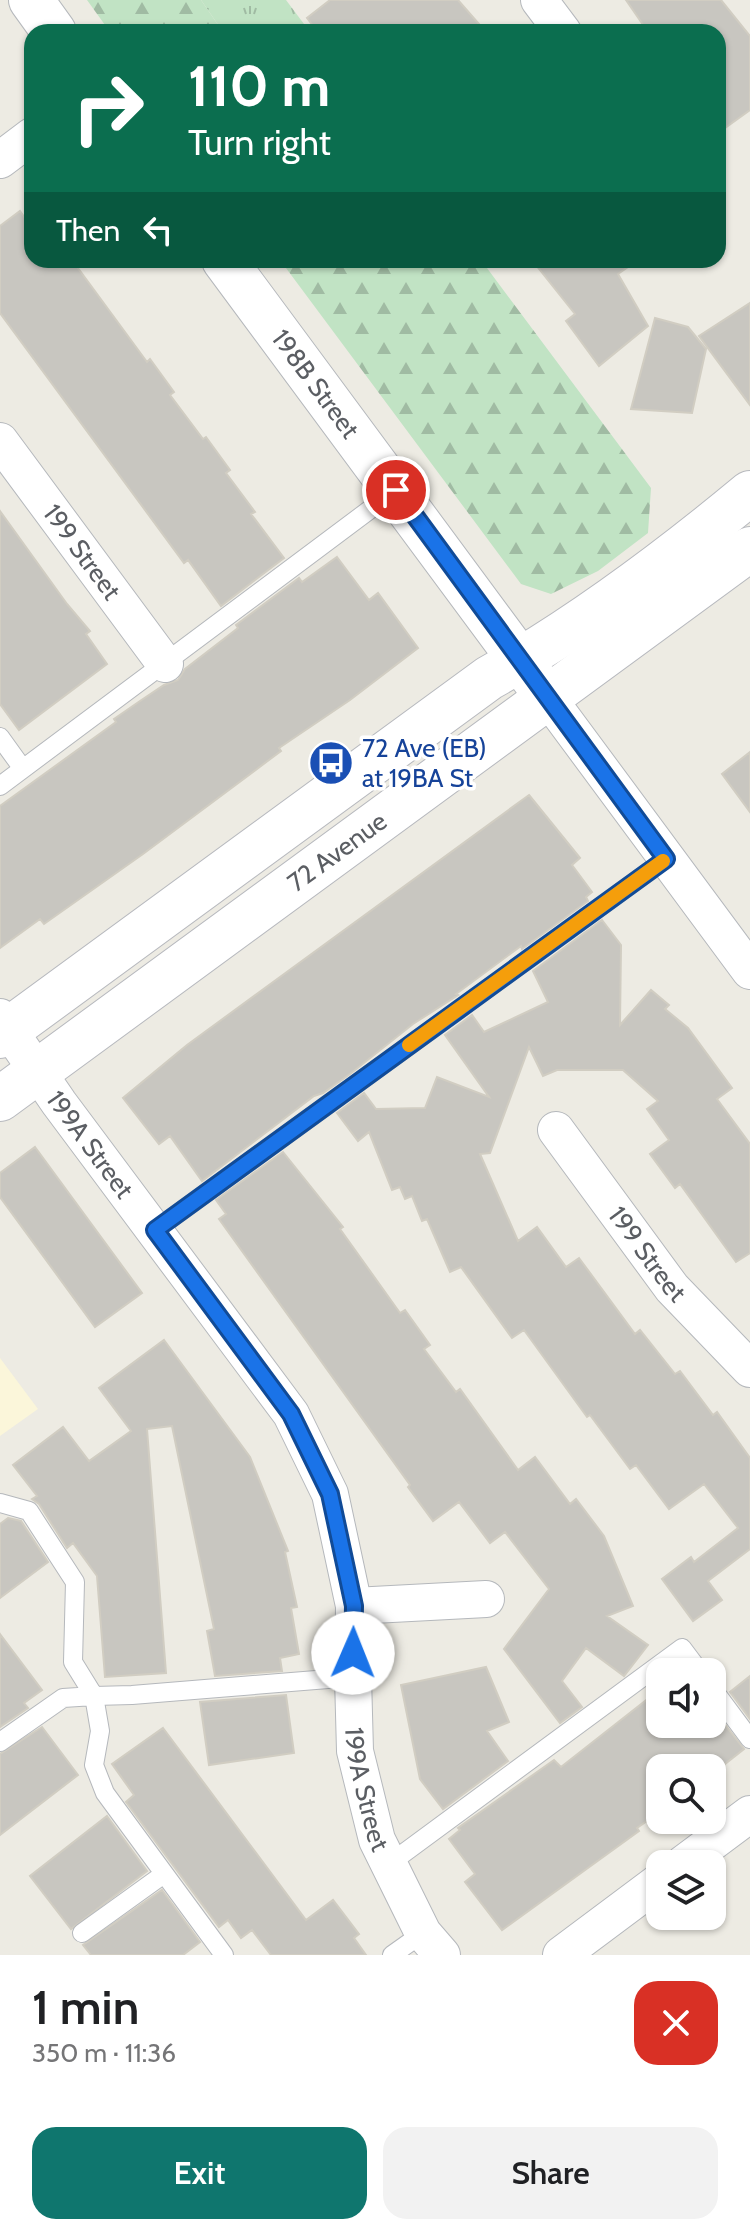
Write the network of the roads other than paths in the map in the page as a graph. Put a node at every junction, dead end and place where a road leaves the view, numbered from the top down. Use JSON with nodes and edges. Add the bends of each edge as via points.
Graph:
{"nodes":[{"id":1,"x":31,"y":0,"type":"edge"},
{"id":2,"x":539,"y":0,"type":"edge"},
{"id":3,"x":48,"y":24,"type":"edge"},
{"id":4,"x":557,"y":24,"type":"edge"},
{"id":5,"x":24,"y":142,"type":"edge"},
{"id":6,"x":0,"y":160,"type":"edge"},
{"id":7,"x":230,"y":268,"type":"edge"},
{"id":8,"x":0,"y":441,"type":"edge"},
{"id":9,"x":396,"y":490,"type":"junction"},
{"id":10,"x":750,"y":493,"type":"edge"},
{"id":11,"x":750,"y":549,"type":"edge"},
{"id":12,"x":520,"y":661,"type":"junction"},
{"id":13,"x":165,"y":664,"type":"junction"},
{"id":14,"x":548,"y":698,"type":"junction"},
{"id":15,"x":0,"y":737,"type":"edge"},
{"id":16,"x":23,"y":769,"type":"junction"},
{"id":17,"x":0,"y":786,"type":"edge"},
{"id":18,"x":666,"y":859,"type":"junction"},
{"id":19,"x":750,"y":971,"type":"edge"},
{"id":20,"x":3,"y":1028,"type":"edge"},
{"id":21,"x":37,"y":1072,"type":"junction"},
{"id":22,"x":0,"y":1099,"type":"edge"},
{"id":23,"x":556,"y":1130,"type":"dead end"},
{"id":24,"x":155,"y":1230,"type":"junction"},
{"id":25,"x":750,"y":1369,"type":"edge"},
{"id":26,"x":0,"y":1503,"type":"edge"},
{"id":27,"x":486,"y":1599,"type":"dead end"},
{"id":28,"x":354,"y":1606,"type":"junction"},
{"id":29,"x":668,"y":1658,"type":"edge"},
{"id":30,"x":690,"y":1658,"type":"edge"},
{"id":31,"x":646,"y":1675,"type":"edge"},
{"id":32,"x":353,"y":1677,"type":"junction"},
{"id":33,"x":94,"y":1696,"type":"junction"},
{"id":34,"x":726,"y":1707,"type":"edge"},
{"id":35,"x":750,"y":1739,"type":"edge"},
{"id":36,"x":0,"y":1742,"type":"edge"},
{"id":37,"x":750,"y":1814,"type":"edge"},
{"id":38,"x":702,"y":1850,"type":"edge"},
{"id":39,"x":389,"y":1864,"type":"junction"},
{"id":40,"x":164,"y":1874,"type":"junction"},
{"id":41,"x":646,"y":1891,"type":"edge"},
{"id":42,"x":82,"y":1933,"type":"dead end"},
{"id":43,"x":432,"y":1944,"type":"edge"},
{"id":44,"x":224,"y":1955,"type":"edge"},
{"id":45,"x":392,"y":1955,"type":"edge"},
{"id":46,"x":561,"y":1955,"type":"edge"}],
"edges":[{"from":1,"to":3,"type":"main road"},
{"from":2,"to":4,"type":"street"},
{"from":5,"to":6,"type":"street"},
{"from":7,"to":9,"type":"main road","name":"198B Street"},
{"from":8,"to":13,"type":"street","name":"199 Street"},
{"from":9,"to":12,"type":"main road","name":"198B Street"},
{"from":9,"to":13,"type":"lane"},
{"from":10,"to":12,"type":"main road","name":"72 Avenue","via":[[691,542]]},
{"from":11,"to":14,"type":"main road","name":"72 Avenue"},
{"from":12,"to":14,"type":"main road","name":"198B Street"},
{"from":12,"to":20,"type":"main road","name":"72 Avenue","via":[[489,678]]},
{"from":13,"to":16,"type":"lane"},
{"from":14,"to":18,"type":"street","name":"198B Street"},
{"from":14,"to":21,"type":"main road","name":"72 Avenue"},
{"from":15,"to":16,"type":"lane"},
{"from":16,"to":17,"type":"lane"},
{"from":18,"to":19,"type":"street","name":"198B Street"},
{"from":18,"to":24,"type":"lane"},
{"from":20,"to":21,"type":"street","name":"199A Street"},
{"from":21,"to":22,"type":"main road","name":"72 Avenue"},
{"from":21,"to":24,"type":"street","name":"199A Street"},
{"from":23,"to":25,"type":"street","name":"199 Street","via":[[672,1288]]},
{"from":24,"to":28,"type":"street","name":"199A Street","via":[[291,1414],[330,1494]]},
{"from":26,"to":33,"type":"lane","via":[[29,1511],[75,1582],[73,1662]]},
{"from":27,"to":28,"type":"street"},
{"from":28,"to":32,"type":"street","name":"199A Street"},
{"from":29,"to":30,"type":"lane","via":[[682,1648]]},
{"from":31,"to":39,"type":"lane"},
{"from":32,"to":33,"type":"lane"},
{"from":32,"to":39,"type":"street","name":"199A Street","via":[[355,1751],[377,1840]]},
{"from":33,"to":36,"type":"lane","via":[[63,1698]]},
{"from":33,"to":40,"type":"lane","via":[[100,1731],[94,1765],[105,1793]]},
{"from":34,"to":35,"type":"lane"},
{"from":37,"to":38,"type":"street"},
{"from":39,"to":43,"type":"street","name":"199A Street"},
{"from":40,"to":42,"type":"lane"},
{"from":40,"to":44,"type":"lane"},
{"from":41,"to":46,"type":"street"},
{"from":43,"to":45,"type":"lane"}]}
